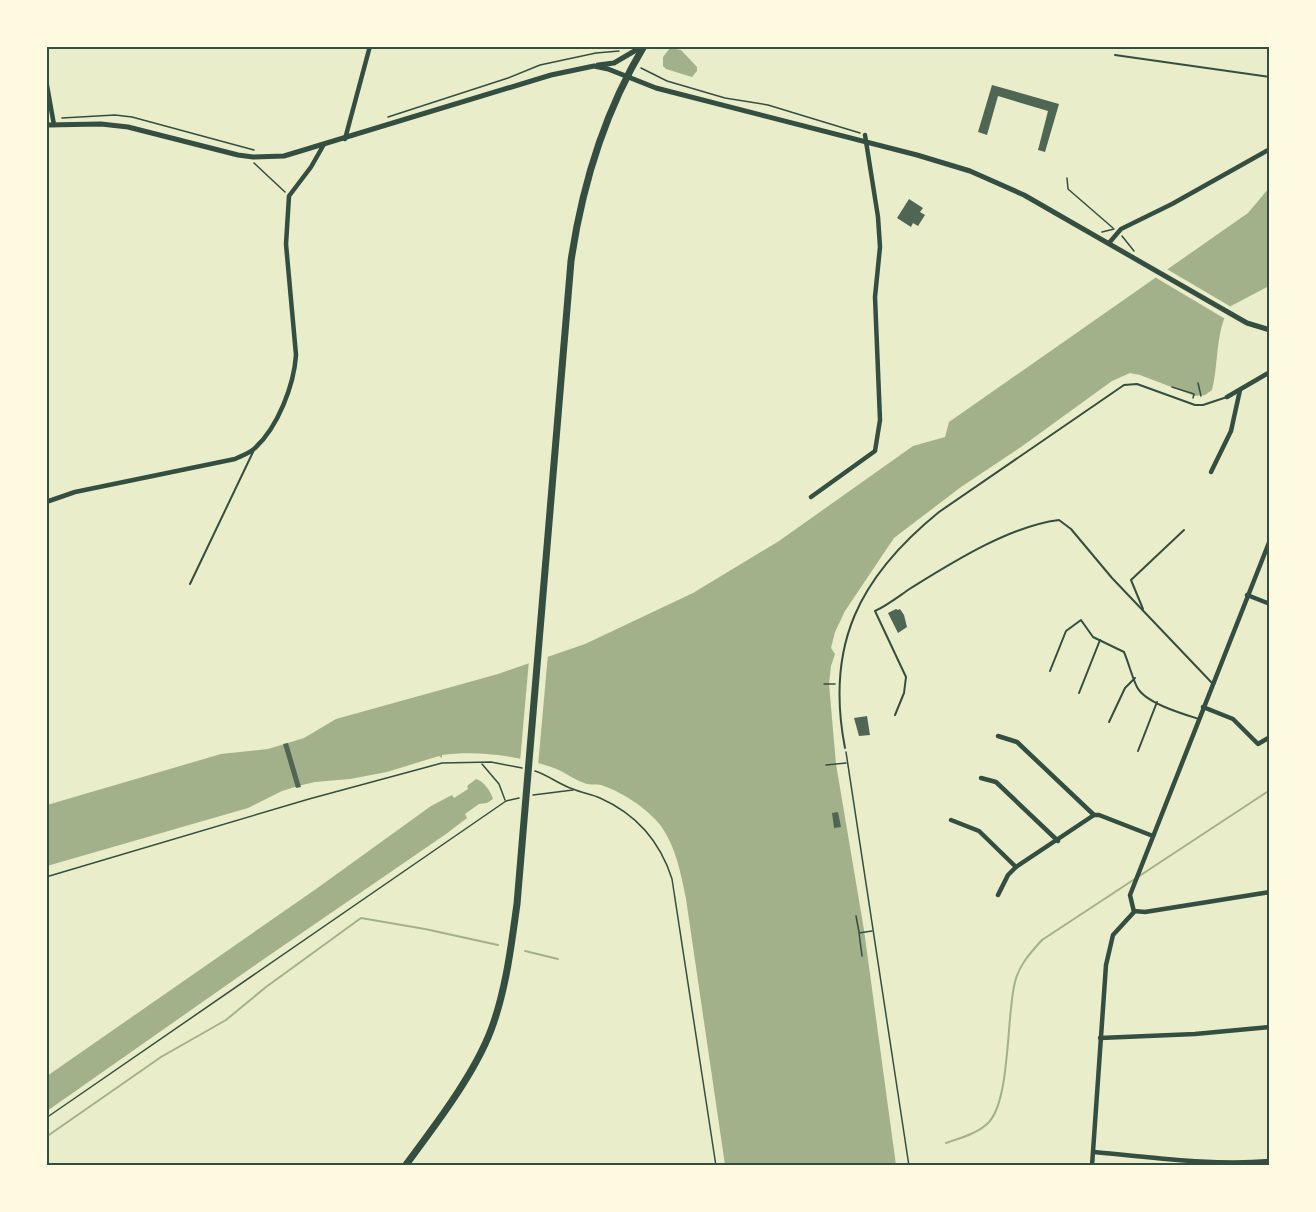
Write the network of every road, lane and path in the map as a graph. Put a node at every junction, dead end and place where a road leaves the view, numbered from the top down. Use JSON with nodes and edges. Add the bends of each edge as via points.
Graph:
{"nodes":[{"id":1,"x":370,"y":46,"type":"edge"},
{"id":2,"x":644,"y":46,"type":"edge"},
{"id":3,"x":1115,"y":56,"type":"dead end"},
{"id":4,"x":624,"y":58,"type":"junction"},
{"id":5,"x":633,"y":65,"type":"junction"},
{"id":6,"x":594,"y":66,"type":"junction"},
{"id":7,"x":626,"y":77,"type":"junction"},
{"id":8,"x":1269,"y":77,"type":"edge"},
{"id":9,"x":46,"y":80,"type":"edge"},
{"id":10,"x":379,"y":120,"type":"dead end"},
{"id":11,"x":46,"y":125,"type":"edge"},
{"id":12,"x":54,"y":125,"type":"junction"},
{"id":13,"x":865,"y":138,"type":"junction"},
{"id":14,"x":345,"y":139,"type":"junction"},
{"id":15,"x":323,"y":146,"type":"junction"},
{"id":16,"x":1269,"y":148,"type":"edge"},
{"id":17,"x":255,"y":150,"type":"dead end"},
{"id":18,"x":253,"y":158,"type":"junction"},
{"id":19,"x":1067,"y":178,"type":"dead end"},
{"id":20,"x":289,"y":196,"type":"junction"},
{"id":21,"x":1113,"y":228,"type":"junction"},
{"id":22,"x":1101,"y":232,"type":"dead end"},
{"id":23,"x":1118,"y":233,"type":"junction"},
{"id":24,"x":1109,"y":243,"type":"junction"},
{"id":25,"x":1136,"y":252,"type":"dead end"},
{"id":26,"x":1269,"y":330,"type":"edge"},
{"id":27,"x":1269,"y":372,"type":"edge"},
{"id":28,"x":1198,"y":383,"type":"dead end"},
{"id":29,"x":1172,"y":387,"type":"dead end"},
{"id":30,"x":1240,"y":390,"type":"junction"},
{"id":31,"x":1201,"y":396,"type":"dead end"},
{"id":32,"x":1227,"y":397,"type":"joint"},
{"id":33,"x":1193,"y":398,"type":"dead end"},
{"id":34,"x":254,"y":449,"type":"junction"},
{"id":35,"x":1211,"y":472,"type":"dead end"},
{"id":36,"x":811,"y":497,"type":"dead end"},
{"id":37,"x":46,"y":502,"type":"edge"},
{"id":38,"x":1184,"y":530,"type":"dead end"},
{"id":39,"x":1269,"y":540,"type":"edge"},
{"id":40,"x":190,"y":584,"type":"dead end"},
{"id":41,"x":1247,"y":595,"type":"junction"},
{"id":42,"x":1269,"y":604,"type":"edge"},
{"id":43,"x":1144,"y":612,"type":"junction"},
{"id":44,"x":1100,"y":640,"type":"junction"},
{"id":45,"x":1050,"y":671,"type":"dead end"},
{"id":46,"x":1135,"y":678,"type":"junction"},
{"id":47,"x":1212,"y":683,"type":"junction"},
{"id":48,"x":824,"y":684,"type":"dead end"},
{"id":49,"x":839,"y":684,"type":"junction"},
{"id":50,"x":1079,"y":693,"type":"dead end"},
{"id":51,"x":1157,"y":702,"type":"junction"},
{"id":52,"x":1203,"y":707,"type":"junction"},
{"id":53,"x":895,"y":715,"type":"dead end"},
{"id":54,"x":1199,"y":719,"type":"junction"},
{"id":55,"x":1108,"y":722,"type":"dead end"},
{"id":56,"x":998,"y":736,"type":"dead end"},
{"id":57,"x":1269,"y":737,"type":"edge"},
{"id":58,"x":845,"y":748,"type":"joint"},
{"id":59,"x":1138,"y":752,"type":"dead end"},
{"id":60,"x":848,"y":762,"type":"junction"},
{"id":61,"x":826,"y":765,"type":"dead end"},
{"id":62,"x":981,"y":778,"type":"dead end"},
{"id":63,"x":506,"y":801,"type":"junction"},
{"id":64,"x":1094,"y":815,"type":"junction"},
{"id":65,"x":951,"y":820,"type":"dead end"},
{"id":66,"x":1153,"y":836,"type":"junction"},
{"id":67,"x":1058,"y":841,"type":"junction"},
{"id":68,"x":1016,"y":867,"type":"junction"},
{"id":69,"x":46,"y":877,"type":"edge"},
{"id":70,"x":1269,"y":893,"type":"edge"},
{"id":71,"x":998,"y":896,"type":"dead end"},
{"id":72,"x":1134,"y":911,"type":"junction"},
{"id":73,"x":856,"y":916,"type":"dead end"},
{"id":74,"x":873,"y":931,"type":"junction"},
{"id":75,"x":859,"y":933,"type":"junction"},
{"id":76,"x":862,"y":956,"type":"dead end"},
{"id":77,"x":1269,"y":1027,"type":"edge"},
{"id":78,"x":1100,"y":1038,"type":"junction"},
{"id":79,"x":46,"y":1118,"type":"edge"},
{"id":80,"x":1094,"y":1152,"type":"junction"},
{"id":81,"x":1269,"y":1161,"type":"edge"},
{"id":82,"x":405,"y":1166,"type":"edge"},
{"id":83,"x":717,"y":1166,"type":"edge"},
{"id":84,"x":909,"y":1166,"type":"edge"},
{"id":85,"x":1092,"y":1166,"type":"edge"}],
"edges":[{"from":1,"to":14,"type":"street"},
{"from":2,"to":4,"type":"street"},
{"from":2,"to":5,"type":"main road"},
{"from":3,"to":8,"type":"lane"},
{"from":4,"to":6,"type":"street"},
{"from":4,"to":10,"type":"path","via":[[616,50],[567,58]]},
{"from":5,"to":7,"type":"main road"},
{"from":5,"to":13,"type":"path","via":[[668,81],[725,98],[768,105],[854,130]]},
{"from":6,"to":7,"type":"street"},
{"from":6,"to":14,"type":"street","via":[[551,75]]},
{"from":7,"to":13,"type":"street","via":[[656,88]]},
{"from":7,"to":82,"type":"main road","via":[[595,157],[578,217],[571,261],[517,904],[507,973],[491,1030],[466,1079]]},
{"from":9,"to":12,"type":"street"},
{"from":11,"to":12,"type":"street"},
{"from":12,"to":18,"type":"street","via":[[128,127]]},
{"from":13,"to":24,"type":"street","via":[[992,180]]},
{"from":13,"to":36,"type":"street","via":[[880,247],[875,297],[880,420],[875,452]]},
{"from":14,"to":15,"type":"street"},
{"from":15,"to":18,"type":"street","via":[[284,156]]},
{"from":15,"to":20,"type":"street"},
{"from":16,"to":23,"type":"street"},
{"from":17,"to":18,"type":"path"},
{"from":18,"to":20,"type":"path","via":[[254,165]]},
{"from":19,"to":21,"type":"path","via":[[1068,189]]},
{"from":20,"to":34,"type":"street","via":[[286,244],[295,372],[270,431]]},
{"from":21,"to":22,"type":"path"},
{"from":21,"to":23,"type":"path"},
{"from":23,"to":24,"type":"street"},
{"from":23,"to":25,"type":"path"},
{"from":24,"to":26,"type":"street","via":[[1247,323]]},
{"from":27,"to":30,"type":"street"},
{"from":28,"to":31,"type":"path"},
{"from":29,"to":33,"type":"path","via":[[1194,394]]},
{"from":30,"to":32,"type":"street"},
{"from":30,"to":35,"type":"street","via":[[1231,431]]},
{"from":32,"to":49,"type":"lane","via":[[1195,405],[1128,384],[939,512],[897,549],[858,607],[846,641]]},
{"from":34,"to":37,"type":"street","via":[[235,459],[75,492]]},
{"from":34,"to":40,"type":"lane"},
{"from":38,"to":43,"type":"lane","via":[[1131,580]]},
{"from":39,"to":41,"type":"street"},
{"from":41,"to":42,"type":"street"},
{"from":41,"to":47,"type":"street"},
{"from":43,"to":47,"type":"lane"},
{"from":43,"to":53,"type":"lane","via":[[1064,522],[1055,520],[1022,529],[875,611],[906,677]]},
{"from":44,"to":45,"type":"lane","via":[[1081,621],[1066,631]]},
{"from":44,"to":46,"type":"lane","via":[[1124,652]]},
{"from":44,"to":50,"type":"lane"},
{"from":46,"to":51,"type":"lane","via":[[1138,689]]},
{"from":46,"to":55,"type":"lane","via":[[1125,688]]},
{"from":47,"to":52,"type":"street"},
{"from":48,"to":49,"type":"path"},
{"from":49,"to":58,"type":"lane"},
{"from":51,"to":54,"type":"lane"},
{"from":51,"to":59,"type":"lane"},
{"from":52,"to":54,"type":"street"},
{"from":52,"to":57,"type":"street","via":[[1233,719],[1258,744]]},
{"from":54,"to":66,"type":"street"},
{"from":56,"to":64,"type":"street","via":[[1017,742]]},
{"from":58,"to":60,"type":"path"},
{"from":60,"to":61,"type":"path"},
{"from":60,"to":74,"type":"path"},
{"from":62,"to":67,"type":"street","via":[[996,782]]},
{"from":63,"to":69,"type":"path","via":[[499,784],[482,764],[442,763]]},
{"from":63,"to":79,"type":"path"},
{"from":63,"to":83,"type":"path","via":[[548,793],[584,792],[623,810],[639,823],[665,859],[672,879]]},
{"from":64,"to":66,"type":"street"},
{"from":64,"to":67,"type":"street"},
{"from":65,"to":68,"type":"street","via":[[979,831]]},
{"from":66,"to":72,"type":"street","via":[[1130,895]]},
{"from":67,"to":68,"type":"street"},
{"from":68,"to":71,"type":"street"},
{"from":70,"to":72,"type":"street"},
{"from":72,"to":78,"type":"street","via":[[1111,943]]},
{"from":73,"to":75,"type":"path"},
{"from":74,"to":75,"type":"path"},
{"from":74,"to":84,"type":"path"},
{"from":75,"to":76,"type":"path"},
{"from":77,"to":78,"type":"street"},
{"from":78,"to":80,"type":"street"},
{"from":80,"to":81,"type":"street","via":[[1206,1162]]},
{"from":80,"to":85,"type":"street"}]}
